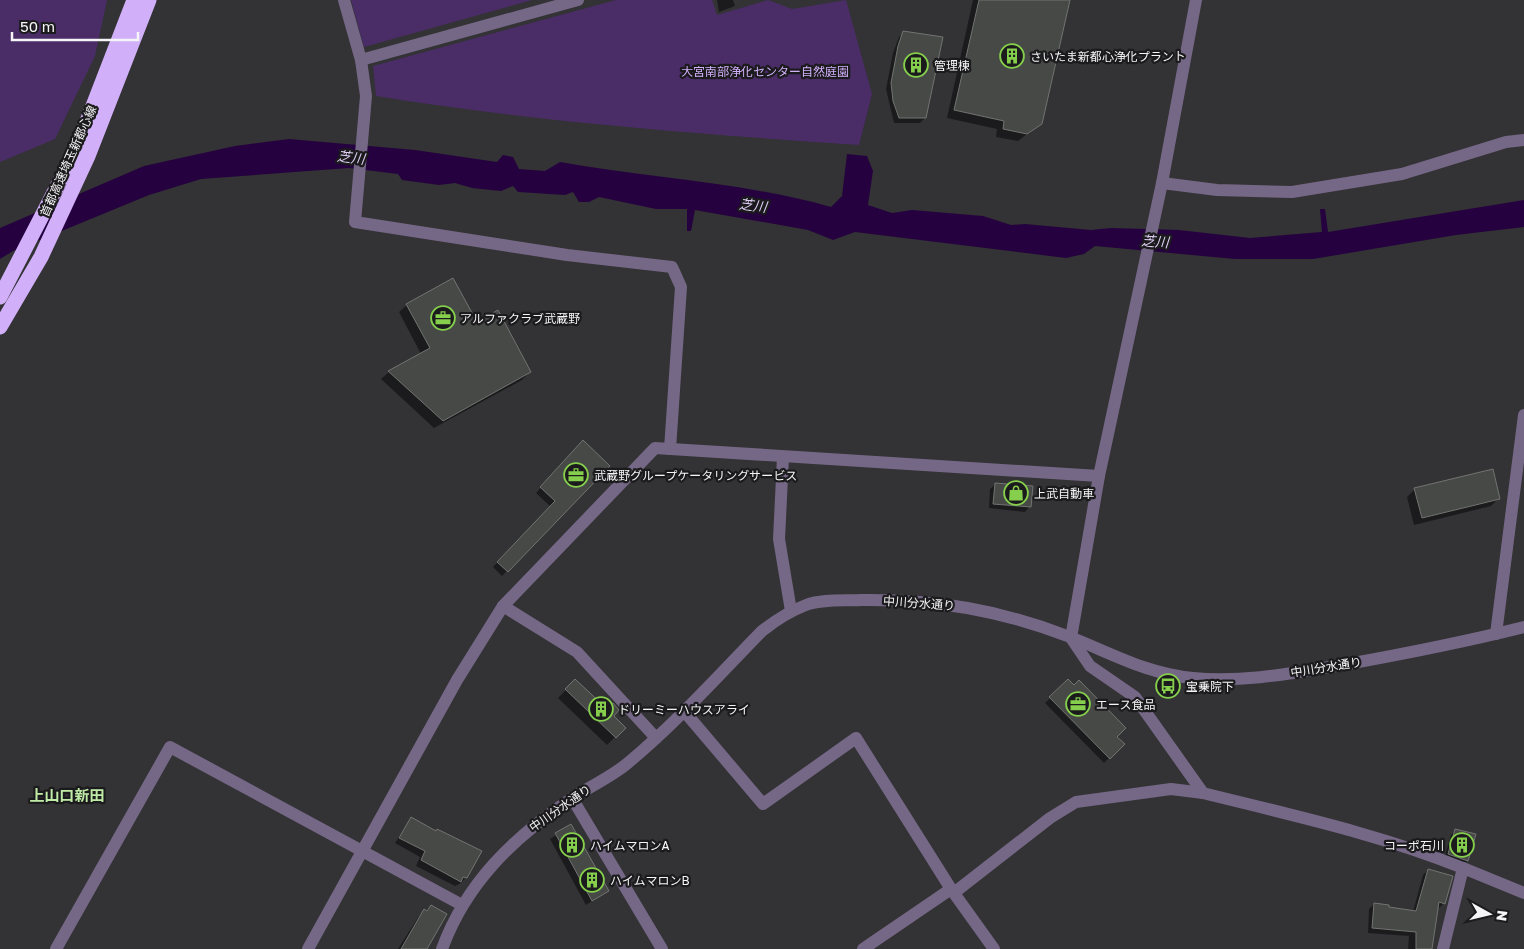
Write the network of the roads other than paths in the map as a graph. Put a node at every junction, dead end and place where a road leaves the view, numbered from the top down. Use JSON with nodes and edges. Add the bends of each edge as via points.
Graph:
{"nodes":[{"id":1,"x":134,"y":0,"type":"edge"},
{"id":2,"x":149,"y":0,"type":"edge"},
{"id":3,"x":344,"y":0,"type":"edge"},
{"id":4,"x":578,"y":0,"type":"edge"},
{"id":5,"x":1196,"y":0,"type":"edge"},
{"id":6,"x":362,"y":60,"type":"junction"},
{"id":7,"x":1524,"y":140,"type":"edge"},
{"id":8,"x":1161,"y":188,"type":"junction"},
{"id":9,"x":0,"y":297,"type":"edge"},
{"id":10,"x":0,"y":327,"type":"edge"},
{"id":11,"x":1524,"y":415,"type":"edge"},
{"id":12,"x":670,"y":449,"type":"junction"},
{"id":13,"x":783,"y":457,"type":"junction"},
{"id":14,"x":1099,"y":476,"type":"junction"},
{"id":15,"x":503,"y":606,"type":"junction"},
{"id":16,"x":791,"y":611,"type":"junction"},
{"id":17,"x":1524,"y":627,"type":"edge"},
{"id":18,"x":1496,"y":634,"type":"junction"},
{"id":19,"x":1070,"y":638,"type":"junction"},
{"id":20,"x":684,"y":711,"type":"junction"},
{"id":21,"x":656,"y":738,"type":"junction"},
{"id":22,"x":1202,"y":793,"type":"junction"},
{"id":23,"x":572,"y":798,"type":"junction"},
{"id":24,"x":364,"y":852,"type":"junction"},
{"id":25,"x":1463,"y":868,"type":"junction"},
{"id":26,"x":953,"y":890,"type":"junction"},
{"id":27,"x":1524,"y":893,"type":"edge"},
{"id":28,"x":462,"y":905,"type":"junction"},
{"id":29,"x":56,"y":949,"type":"edge"},
{"id":30,"x":308,"y":949,"type":"edge"},
{"id":31,"x":442,"y":949,"type":"edge"},
{"id":32,"x":662,"y":949,"type":"edge"},
{"id":33,"x":863,"y":949,"type":"edge"},
{"id":34,"x":994,"y":949,"type":"edge"},
{"id":35,"x":1443,"y":949,"type":"edge"}],
"edges":[{"from":1,"to":9,"type":"highway","name":"首都高速埼玉新都心線","via":[[76,150]]},
{"from":2,"to":10,"type":"highway","name":"首都高速埼玉新都心線","via":[[88,156],[41,257]]},
{"from":3,"to":6,"type":"street"},
{"from":4,"to":6,"type":"street"},
{"from":5,"to":8,"type":"street"},
{"from":6,"to":12,"type":"street","via":[[366,96],[355,222],[567,255],[672,267],[681,287]]},
{"from":7,"to":8,"type":"street","via":[[1506,142],[1402,174],[1292,192]]},
{"from":8,"to":14,"type":"street"},
{"from":11,"to":18,"type":"street"},
{"from":12,"to":13,"type":"street"},
{"from":12,"to":15,"type":"street","via":[[655,448]]},
{"from":13,"to":14,"type":"street"},
{"from":13,"to":16,"type":"street","via":[[779,540]]},
{"from":14,"to":19,"type":"street"},
{"from":15,"to":21,"type":"street","via":[[576,652]]},
{"from":15,"to":24,"type":"street","via":[[457,680]]},
{"from":16,"to":19,"type":"street","name":"中川分水通り","via":[[826,601],[944,603],[1005,615]]},
{"from":16,"to":20,"type":"street","name":"中川分水通り","via":[[762,631]]},
{"from":17,"to":18,"type":"street","name":"中川分水通り"},
{"from":18,"to":19,"type":"street","name":"中川分水通り","via":[[1299,672],[1221,680],[1161,674]]},
{"from":19,"to":22,"type":"street","via":[[1090,666],[1135,697]]},
{"from":20,"to":21,"type":"street","name":"中川分水通り"},
{"from":20,"to":26,"type":"street","via":[[764,804],[856,738]]},
{"from":21,"to":23,"type":"street","name":"中川分水通り","via":[[627,764]]},
{"from":22,"to":25,"type":"street","via":[[1348,829],[1414,848]]},
{"from":22,"to":26,"type":"street","via":[[1171,789],[1076,802]]},
{"from":23,"to":28,"type":"street","name":"中川分水通り","via":[[510,846],[488,869]]},
{"from":23,"to":32,"type":"street"},
{"from":24,"to":28,"type":"street"},
{"from":24,"to":29,"type":"street","via":[[170,747]]},
{"from":24,"to":30,"type":"street"},
{"from":25,"to":27,"type":"street"},
{"from":25,"to":35,"type":"street"},
{"from":26,"to":33,"type":"street"},
{"from":26,"to":34,"type":"street"},
{"from":28,"to":31,"type":"street","name":"中川分水通り"}]}
